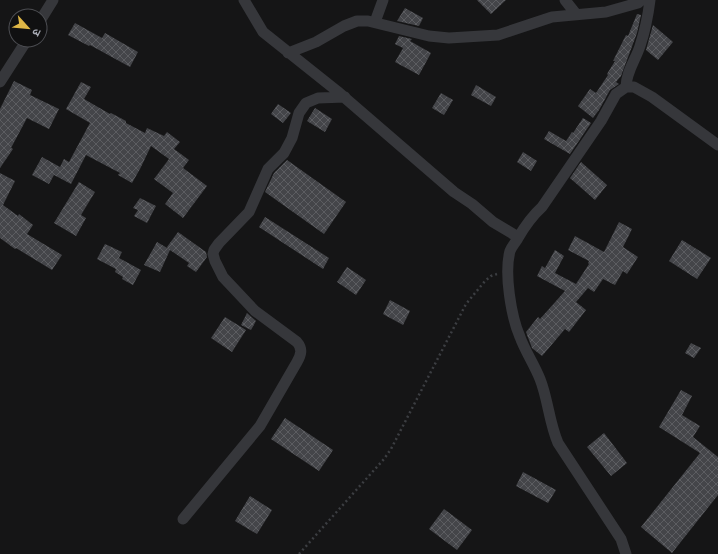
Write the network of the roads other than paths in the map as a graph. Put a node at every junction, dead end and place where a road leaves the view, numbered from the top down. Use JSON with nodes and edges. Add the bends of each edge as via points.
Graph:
{"nodes":[{"id":1,"x":244,"y":0,"type":"edge"},
{"id":2,"x":383,"y":0,"type":"edge"},
{"id":3,"x":565,"y":0,"type":"edge"},
{"id":4,"x":641,"y":0,"type":"edge"},
{"id":5,"x":650,"y":0,"type":"edge"},
{"id":6,"x":576,"y":14,"type":"junction"},
{"id":7,"x":375,"y":22,"type":"junction"},
{"id":8,"x":23,"y":48,"type":"edge"},
{"id":9,"x":288,"y":53,"type":"junction"},
{"id":10,"x":0,"y":82,"type":"edge"},
{"id":11,"x":626,"y":87,"type":"junction"},
{"id":12,"x":345,"y":97,"type":"junction"},
{"id":13,"x":718,"y":145,"type":"edge"},
{"id":14,"x":518,"y":237,"type":"junction"},
{"id":15,"x":183,"y":519,"type":"dead end"},
{"id":16,"x":626,"y":554,"type":"edge"}],
"edges":[{"from":1,"to":9,"type":"street","via":[[263,32]]},
{"from":2,"to":7,"type":"street"},
{"from":3,"to":6,"type":"street"},
{"from":4,"to":6,"type":"street","via":[[606,12]]},
{"from":5,"to":11,"type":"street","via":[[647,25],[626,78]]},
{"from":6,"to":7,"type":"street","via":[[552,17],[498,35],[449,38],[429,36]]},
{"from":7,"to":9,"type":"street","via":[[357,21]]},
{"from":8,"to":10,"type":"street"},
{"from":9,"to":12,"type":"street"},
{"from":11,"to":13,"type":"street","via":[[634,87],[652,98]]},
{"from":11,"to":14,"type":"street","via":[[616,94],[601,121],[542,207],[532,216]]},
{"from":12,"to":14,"type":"street","via":[[454,192],[493,222]]},
{"from":12,"to":15,"type":"street","via":[[318,98],[306,103],[299,113],[292,138],[284,153],[268,169],[249,212],[214,250],[215,261],[223,277],[255,311],[297,342],[302,350],[260,426]]},
{"from":14,"to":16,"type":"street","via":[[511,249],[507,265],[509,294],[519,336],[540,378],[558,443],[621,539]]}]}
